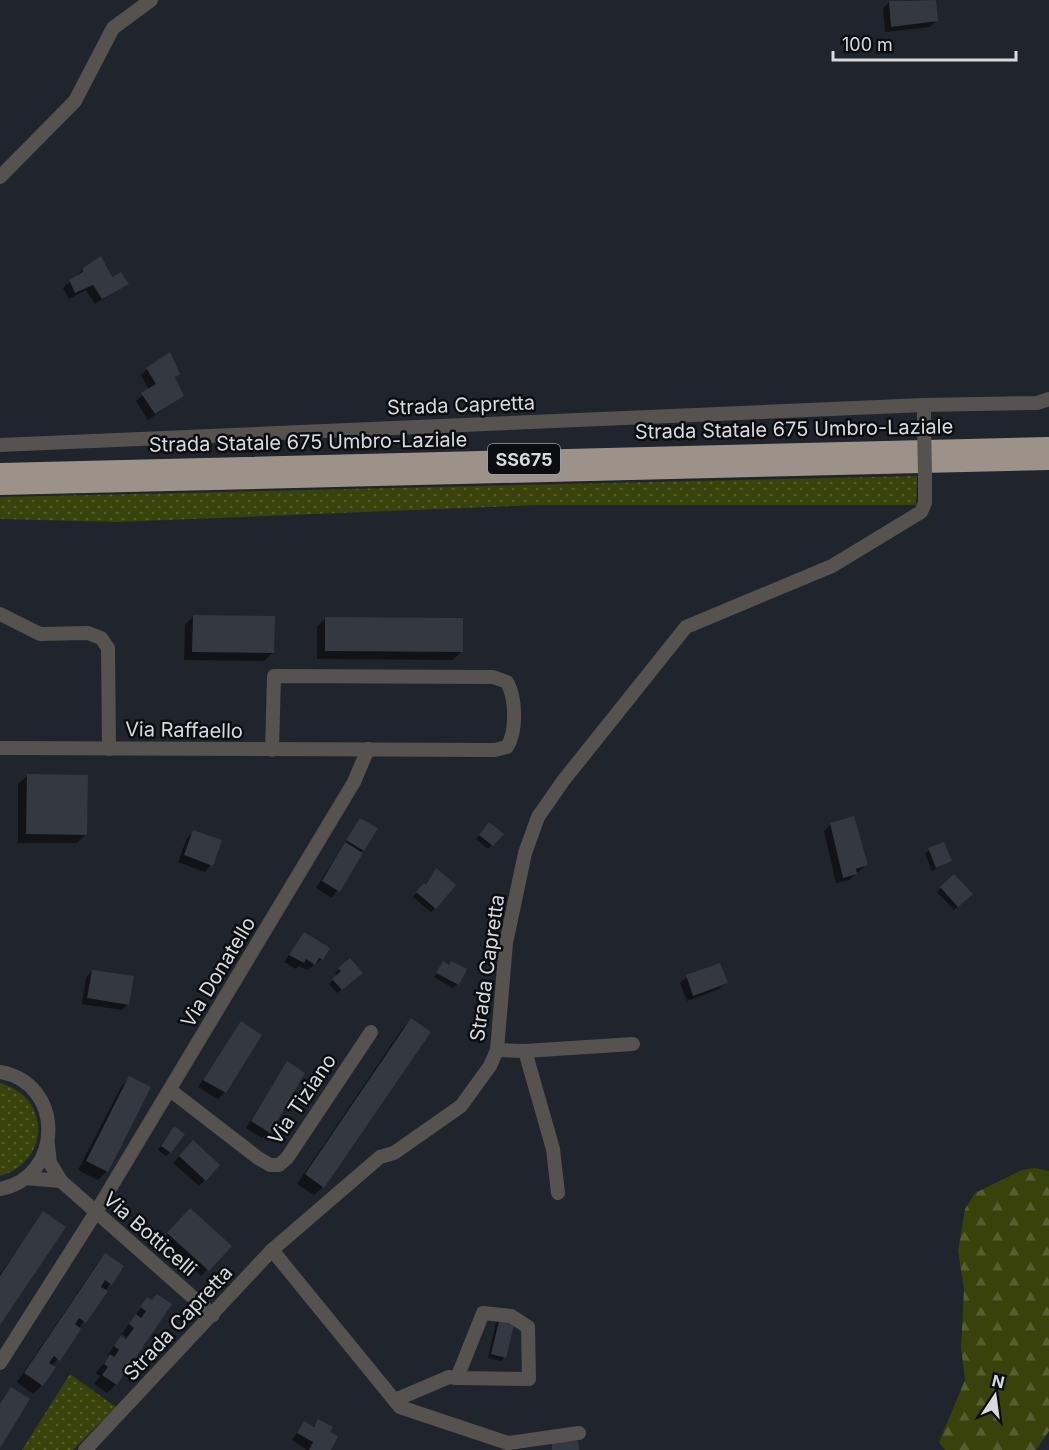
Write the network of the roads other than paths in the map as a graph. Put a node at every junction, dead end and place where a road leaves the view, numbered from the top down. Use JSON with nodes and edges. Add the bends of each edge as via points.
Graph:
{"nodes":[{"id":1,"x":151,"y":0,"type":"edge"},
{"id":2,"x":0,"y":177,"type":"edge"},
{"id":3,"x":1049,"y":399,"type":"edge"},
{"id":4,"x":924,"y":405,"type":"junction"},
{"id":5,"x":0,"y":445,"type":"edge"},
{"id":6,"x":1049,"y":446,"type":"edge"},
{"id":7,"x":1049,"y":461,"type":"edge"},
{"id":8,"x":0,"y":472,"type":"edge"},
{"id":9,"x":0,"y":486,"type":"edge"},
{"id":10,"x":0,"y":614,"type":"edge"},
{"id":11,"x":0,"y":748,"type":"edge"},
{"id":12,"x":109,"y":748,"type":"junction"},
{"id":13,"x":368,"y":749,"type":"junction"},
{"id":14,"x":272,"y":750,"type":"junction"},
{"id":15,"x":371,"y":1032,"type":"dead end"},
{"id":16,"x":633,"y":1044,"type":"dead end"},
{"id":17,"x":497,"y":1050,"type":"junction"},
{"id":18,"x":525,"y":1051,"type":"junction"},
{"id":19,"x":2,"y":1071,"type":"edge"},
{"id":20,"x":170,"y":1090,"type":"junction"},
{"id":21,"x":48,"y":1144,"type":"junction"},
{"id":22,"x":26,"y":1178,"type":"junction"},
{"id":23,"x":61,"y":1182,"type":"junction"},
{"id":24,"x":0,"y":1189,"type":"edge"},
{"id":25,"x":558,"y":1193,"type":"dead end"},
{"id":26,"x":96,"y":1212,"type":"junction"},
{"id":27,"x":272,"y":1250,"type":"junction"},
{"id":28,"x":213,"y":1315,"type":"junction"},
{"id":29,"x":0,"y":1363,"type":"edge"},
{"id":30,"x":457,"y":1378,"type":"junction"},
{"id":31,"x":395,"y":1400,"type":"junction"},
{"id":32,"x":579,"y":1433,"type":"dead end"},
{"id":33,"x":85,"y":1450,"type":"edge"}],
"edges":[{"from":1,"to":2,"type":"street","via":[[113,28],[75,101]]},
{"from":3,"to":4,"type":"street","name":"Strada Capretta","via":[[1037,403]]},
{"from":4,"to":5,"type":"street","name":"Strada Capretta"},
{"from":4,"to":17,"type":"street","name":"Strada Capretta","bridge":true,"via":[[925,503],[921,512],[832,566],[686,627],[552,796],[538,818],[525,853],[506,944]]},
{"from":6,"to":8,"type":"highway","name":"Strada Statale 675 Umbro-Laziale","number":"SS675"},
{"from":7,"to":9,"type":"highway","name":"Strada Statale 675 Umbro-Laziale","number":"SS675"},
{"from":10,"to":12,"type":"street","via":[[40,634],[88,633],[101,638],[108,648]]},
{"from":11,"to":12,"type":"street","name":"Via Raffaello"},
{"from":12,"to":14,"type":"street","name":"Via Raffaello"},
{"from":13,"to":14,"type":"street","name":"Via Raffaello"},
{"from":13,"to":14,"type":"street","name":"Via Raffaello","via":[[507,747],[513,738],[512,692],[507,682],[493,677],[274,676]]},
{"from":13,"to":20,"type":"street","name":"Via Donatello","via":[[354,782]]},
{"from":15,"to":20,"type":"street","name":"Via Tiziano","via":[[279,1165],[258,1158]]},
{"from":16,"to":18,"type":"street"},
{"from":17,"to":18,"type":"street"},
{"from":17,"to":27,"type":"street","name":"Strada Capretta","via":[[462,1106],[394,1152],[380,1156]]},
{"from":18,"to":25,"type":"street","via":[[553,1149]]},
{"from":19,"to":21,"type":"street","name":"Via Botticelli","via":[[24,1082],[39,1096],[47,1114]]},
{"from":20,"to":26,"type":"street","name":"Via Donatello"},
{"from":21,"to":22,"type":"street","via":[[40,1163]]},
{"from":21,"to":23,"type":"street","name":"Via Botticelli","via":[[50,1163]]},
{"from":22,"to":23,"type":"street"},
{"from":22,"to":24,"type":"street"},
{"from":23,"to":26,"type":"street","name":"Via Botticelli"},
{"from":26,"to":28,"type":"street","name":"Via Botticelli"},
{"from":26,"to":29,"type":"street","name":"Via Donatello"},
{"from":27,"to":28,"type":"street","name":"Strada Capretta"},
{"from":27,"to":31,"type":"street"},
{"from":28,"to":33,"type":"street","name":"Strada Capretta"},
{"from":30,"to":30,"type":"street","via":[[529,1379],[528,1327],[511,1316],[483,1313]]},
{"from":30,"to":31,"type":"street","via":[[449,1377]]},
{"from":31,"to":32,"type":"street","via":[[400,1407],[508,1443]]}]}
